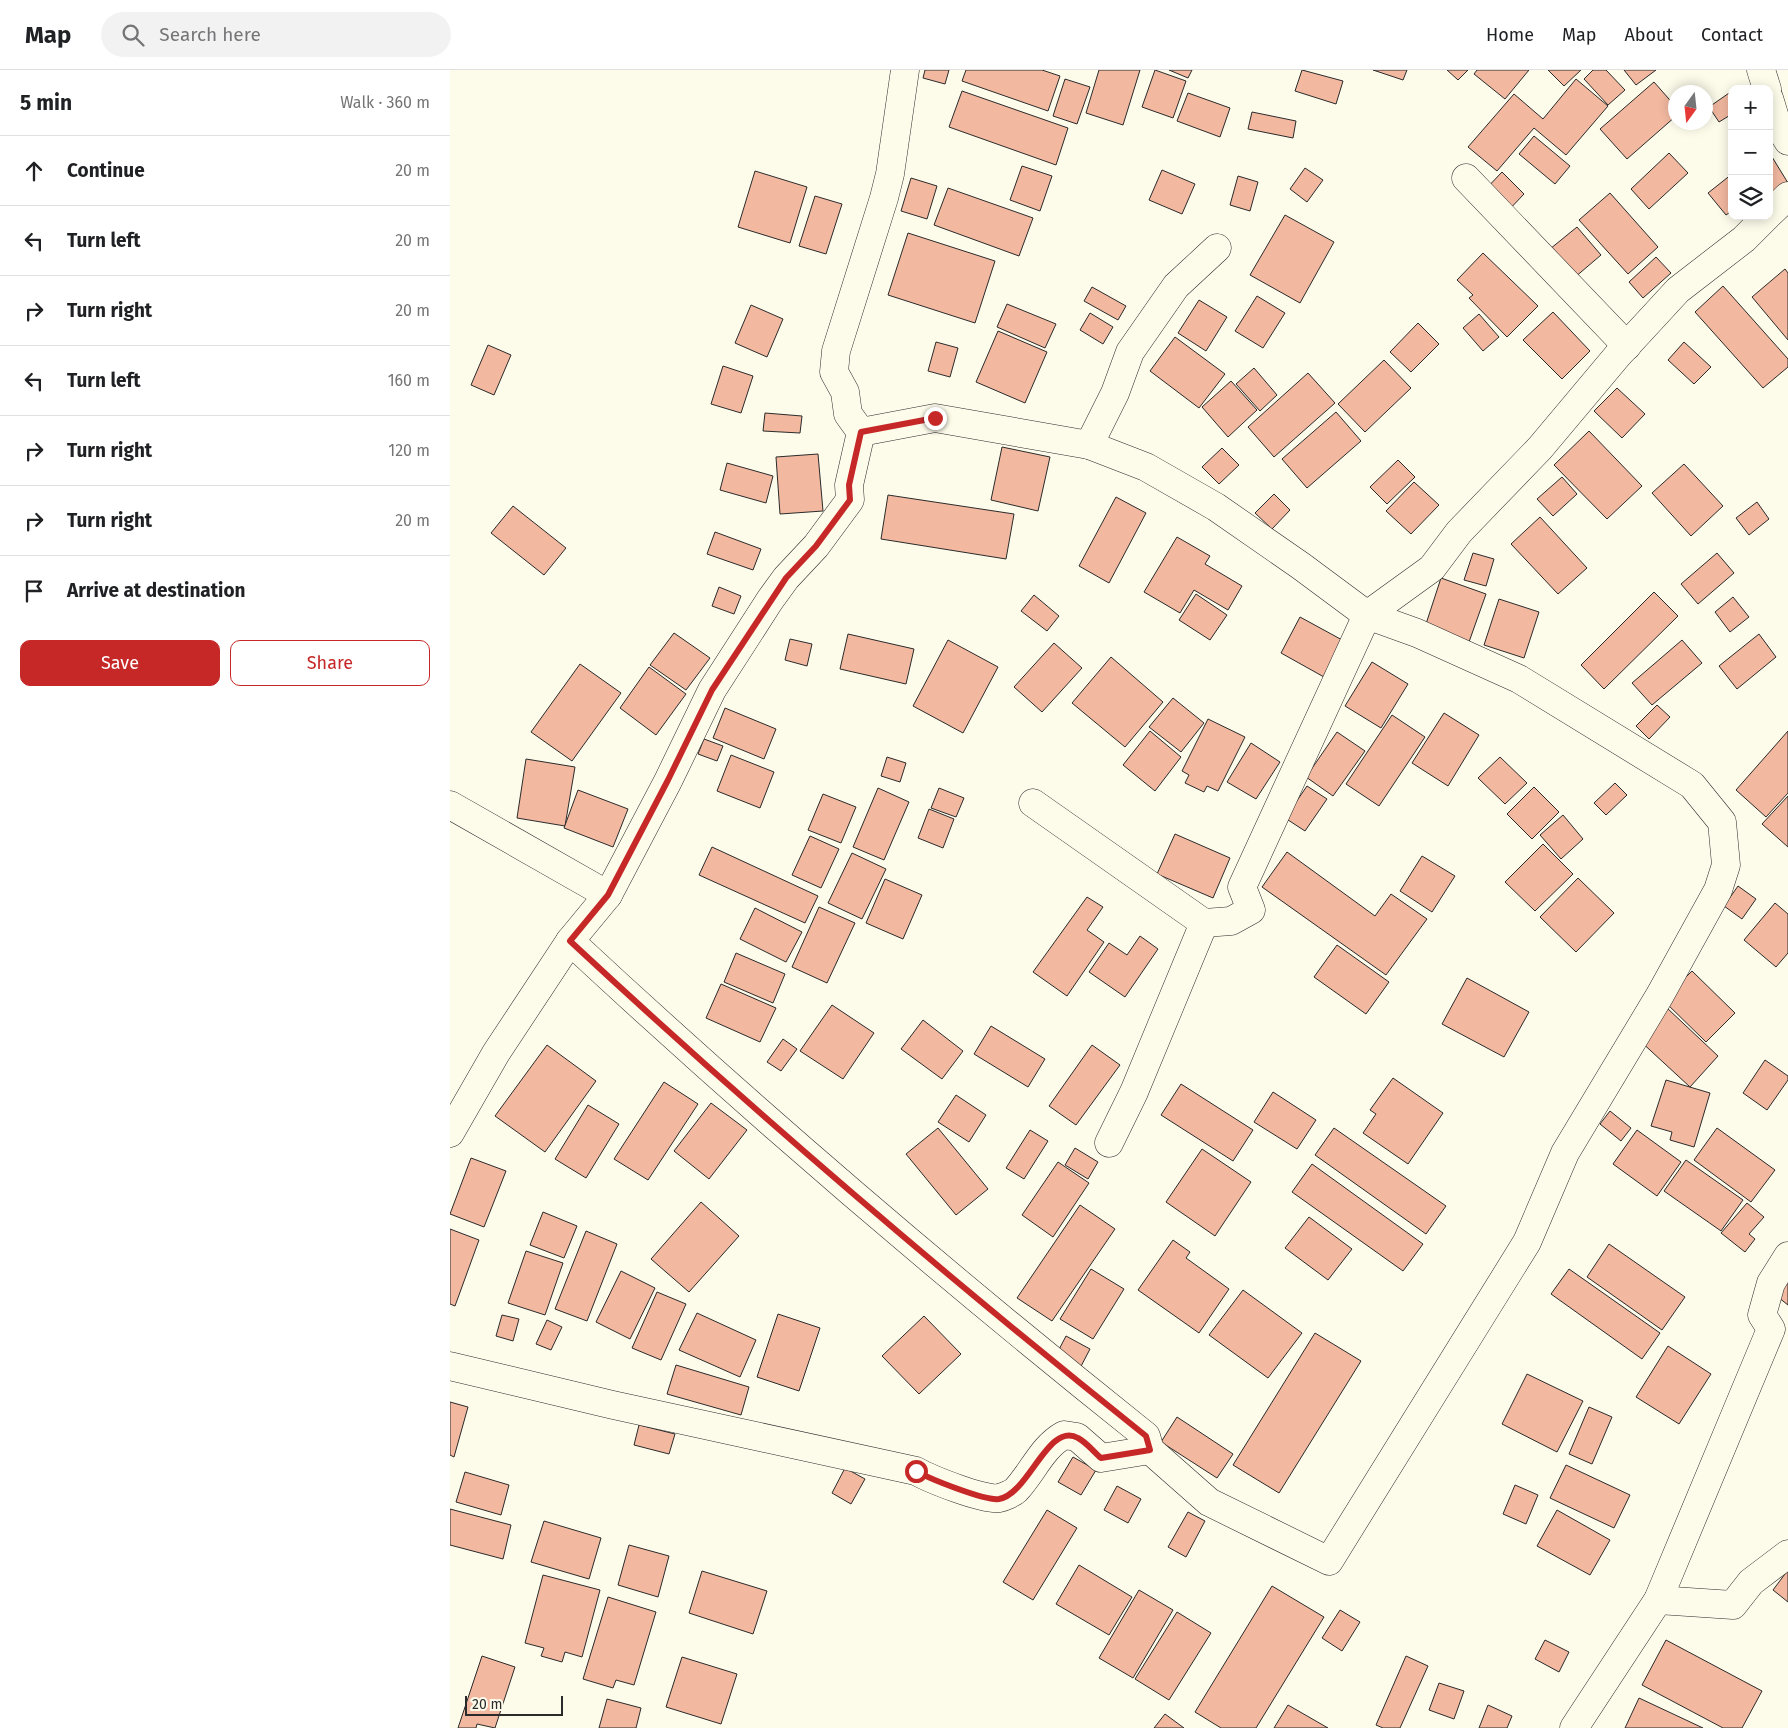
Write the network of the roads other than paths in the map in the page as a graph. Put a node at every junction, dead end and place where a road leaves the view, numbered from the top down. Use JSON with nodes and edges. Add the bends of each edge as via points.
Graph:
{"nodes":[{"id":1,"x":905,"y":70,"type":"edge"},
{"id":2,"x":1761,"y":70,"type":"edge"},
{"id":3,"x":1765,"y":85,"type":"edge"},
{"id":4,"x":1773,"y":111,"type":"edge"},
{"id":5,"x":1788,"y":141,"type":"edge"},
{"id":6,"x":1466,"y":178,"type":"dead end"},
{"id":7,"x":1788,"y":196,"type":"edge"},
{"id":8,"x":1773,"y":210,"type":"edge"},
{"id":9,"x":1763,"y":220,"type":"edge"},
{"id":10,"x":1217,"y":248,"type":"dead end"},
{"id":11,"x":1626,"y":346,"type":"junction"},
{"id":12,"x":861,"y":432,"type":"junction"},
{"id":13,"x":1089,"y":445,"type":"junction"},
{"id":14,"x":1367,"y":615,"type":"junction"},
{"id":15,"x":1033,"y":803,"type":"dead end"},
{"id":16,"x":450,"y":805,"type":"edge"},
{"id":17,"x":608,"y":895,"type":"junction"},
{"id":18,"x":1204,"y":923,"type":"junction"},
{"id":19,"x":570,"y":941,"type":"junction"},
{"id":20,"x":450,"y":1133,"type":"edge"},
{"id":21,"x":1109,"y":1142,"type":"dead end"},
{"id":22,"x":1788,"y":1256,"type":"edge"},
{"id":23,"x":1779,"y":1338,"type":"edge"},
{"id":24,"x":450,"y":1366,"type":"edge"},
{"id":25,"x":1150,"y":1450,"type":"junction"},
{"id":26,"x":1788,"y":1554,"type":"edge"},
{"id":27,"x":1658,"y":1600,"type":"junction"},
{"id":28,"x":1574,"y":1728,"type":"edge"}],
"edges":[{"from":1,"to":12,"type":"street","via":[[890,174],[836,351],[834,372],[845,392],[848,414]]},
{"from":2,"to":3,"type":"street"},
{"from":4,"to":5,"type":"street"},
{"from":6,"to":11,"type":"street"},
{"from":7,"to":8,"type":"street"},
{"from":9,"to":11,"type":"street","via":[[1744,239],[1678,290]]},
{"from":10,"to":13,"type":"street","via":[[1176,286],[1130,352],[1115,394]]},
{"from":11,"to":14,"type":"street","via":[[1540,448],[1459,532],[1432,568]]},
{"from":12,"to":13,"type":"street","via":[[935,418]]},
{"from":12,"to":17,"type":"street","via":[[849,485],[850,500],[775,593],[712,690]]},
{"from":13,"to":14,"type":"street","via":[[1146,467],[1216,507]]},
{"from":14,"to":18,"type":"street","via":[[1242,887],[1251,910],[1231,921]]},
{"from":14,"to":25,"type":"street","via":[[1417,633],[1519,679],[1692,785],[1722,822],[1726,864],[1718,890],[1665,986],[1565,1153],[1527,1242],[1329,1561],[1209,1502]]},
{"from":15,"to":18,"type":"street"},
{"from":16,"to":17,"type":"street"},
{"from":17,"to":19,"type":"street"},
{"from":18,"to":21,"type":"street","via":[[1134,1092]]},
{"from":19,"to":20,"type":"street","via":[[496,1053]]},
{"from":19,"to":25,"type":"street","via":[[840,1184],[1010,1328],[1146,1436]]},
{"from":22,"to":23,"type":"street","via":[[1771,1283],[1762,1315]]},
{"from":23,"to":27,"type":"street"},
{"from":24,"to":25,"type":"street","via":[[613,1406],[916,1471],[930,1479],[999,1499],[1015,1492],[1054,1441],[1064,1435],[1077,1437],[1101,1458]]},
{"from":26,"to":27,"type":"street","via":[[1751,1582],[1734,1605]]},
{"from":27,"to":28,"type":"street"}]}
